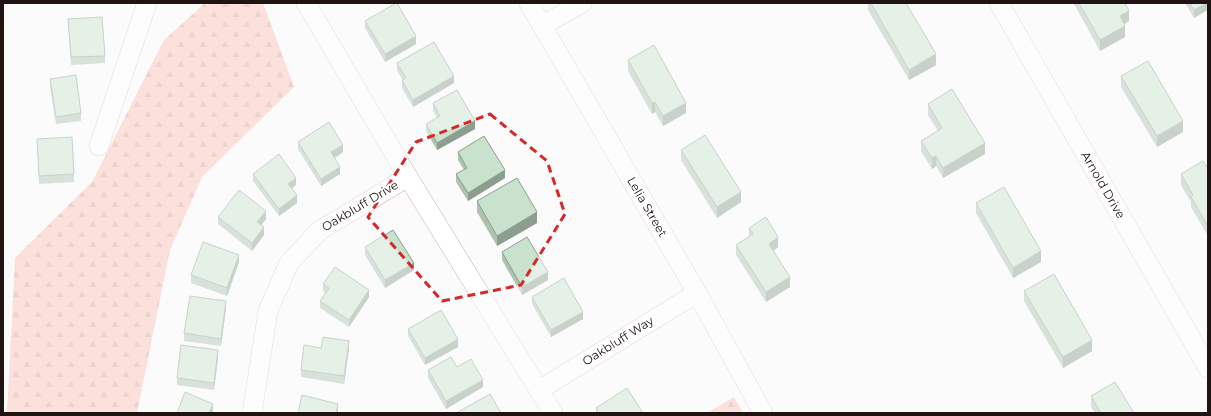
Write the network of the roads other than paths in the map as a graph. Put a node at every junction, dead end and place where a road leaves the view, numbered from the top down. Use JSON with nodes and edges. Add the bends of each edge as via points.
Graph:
{"nodes":[{"id":1,"x":147,"y":3,"type":"edge"},
{"id":2,"x":306,"y":3,"type":"edge"},
{"id":3,"x":529,"y":3,"type":"edge"},
{"id":4,"x":582,"y":3,"type":"edge"},
{"id":5,"x":998,"y":3,"type":"edge"},
{"id":6,"x":542,"y":25,"type":"junction"},
{"id":7,"x":99,"y":146,"type":"dead end"},
{"id":8,"x":408,"y":177,"type":"junction"},
{"id":9,"x":697,"y":293,"type":"junction"},
{"id":10,"x":1208,"y":368,"type":"edge"},
{"id":11,"x":539,"y":390,"type":"junction"},
{"id":12,"x":252,"y":413,"type":"edge"},
{"id":13,"x":553,"y":413,"type":"edge"},
{"id":14,"x":763,"y":413,"type":"edge"}],
"edges":[{"from":1,"to":7,"type":"street"},
{"from":2,"to":8,"type":"street","name":"Oakbluff Drive"},
{"from":3,"to":6,"type":"street","name":"Lelia Street"},
{"from":4,"to":6,"type":"street"},
{"from":5,"to":10,"type":"street","name":"Arnold Drive"},
{"from":6,"to":9,"type":"street","name":"Lelia Street"},
{"from":8,"to":11,"type":"street","name":"Oakbluff Drive"},
{"from":8,"to":12,"type":"street","name":"Oakbluff Drive","via":[[319,231],[289,263],[268,311]]},
{"from":9,"to":11,"type":"street","name":"Oakbluff Way"},
{"from":9,"to":14,"type":"street","name":"Lelia Street"},
{"from":11,"to":13,"type":"street","name":"Oakbluff Drive"}]}
